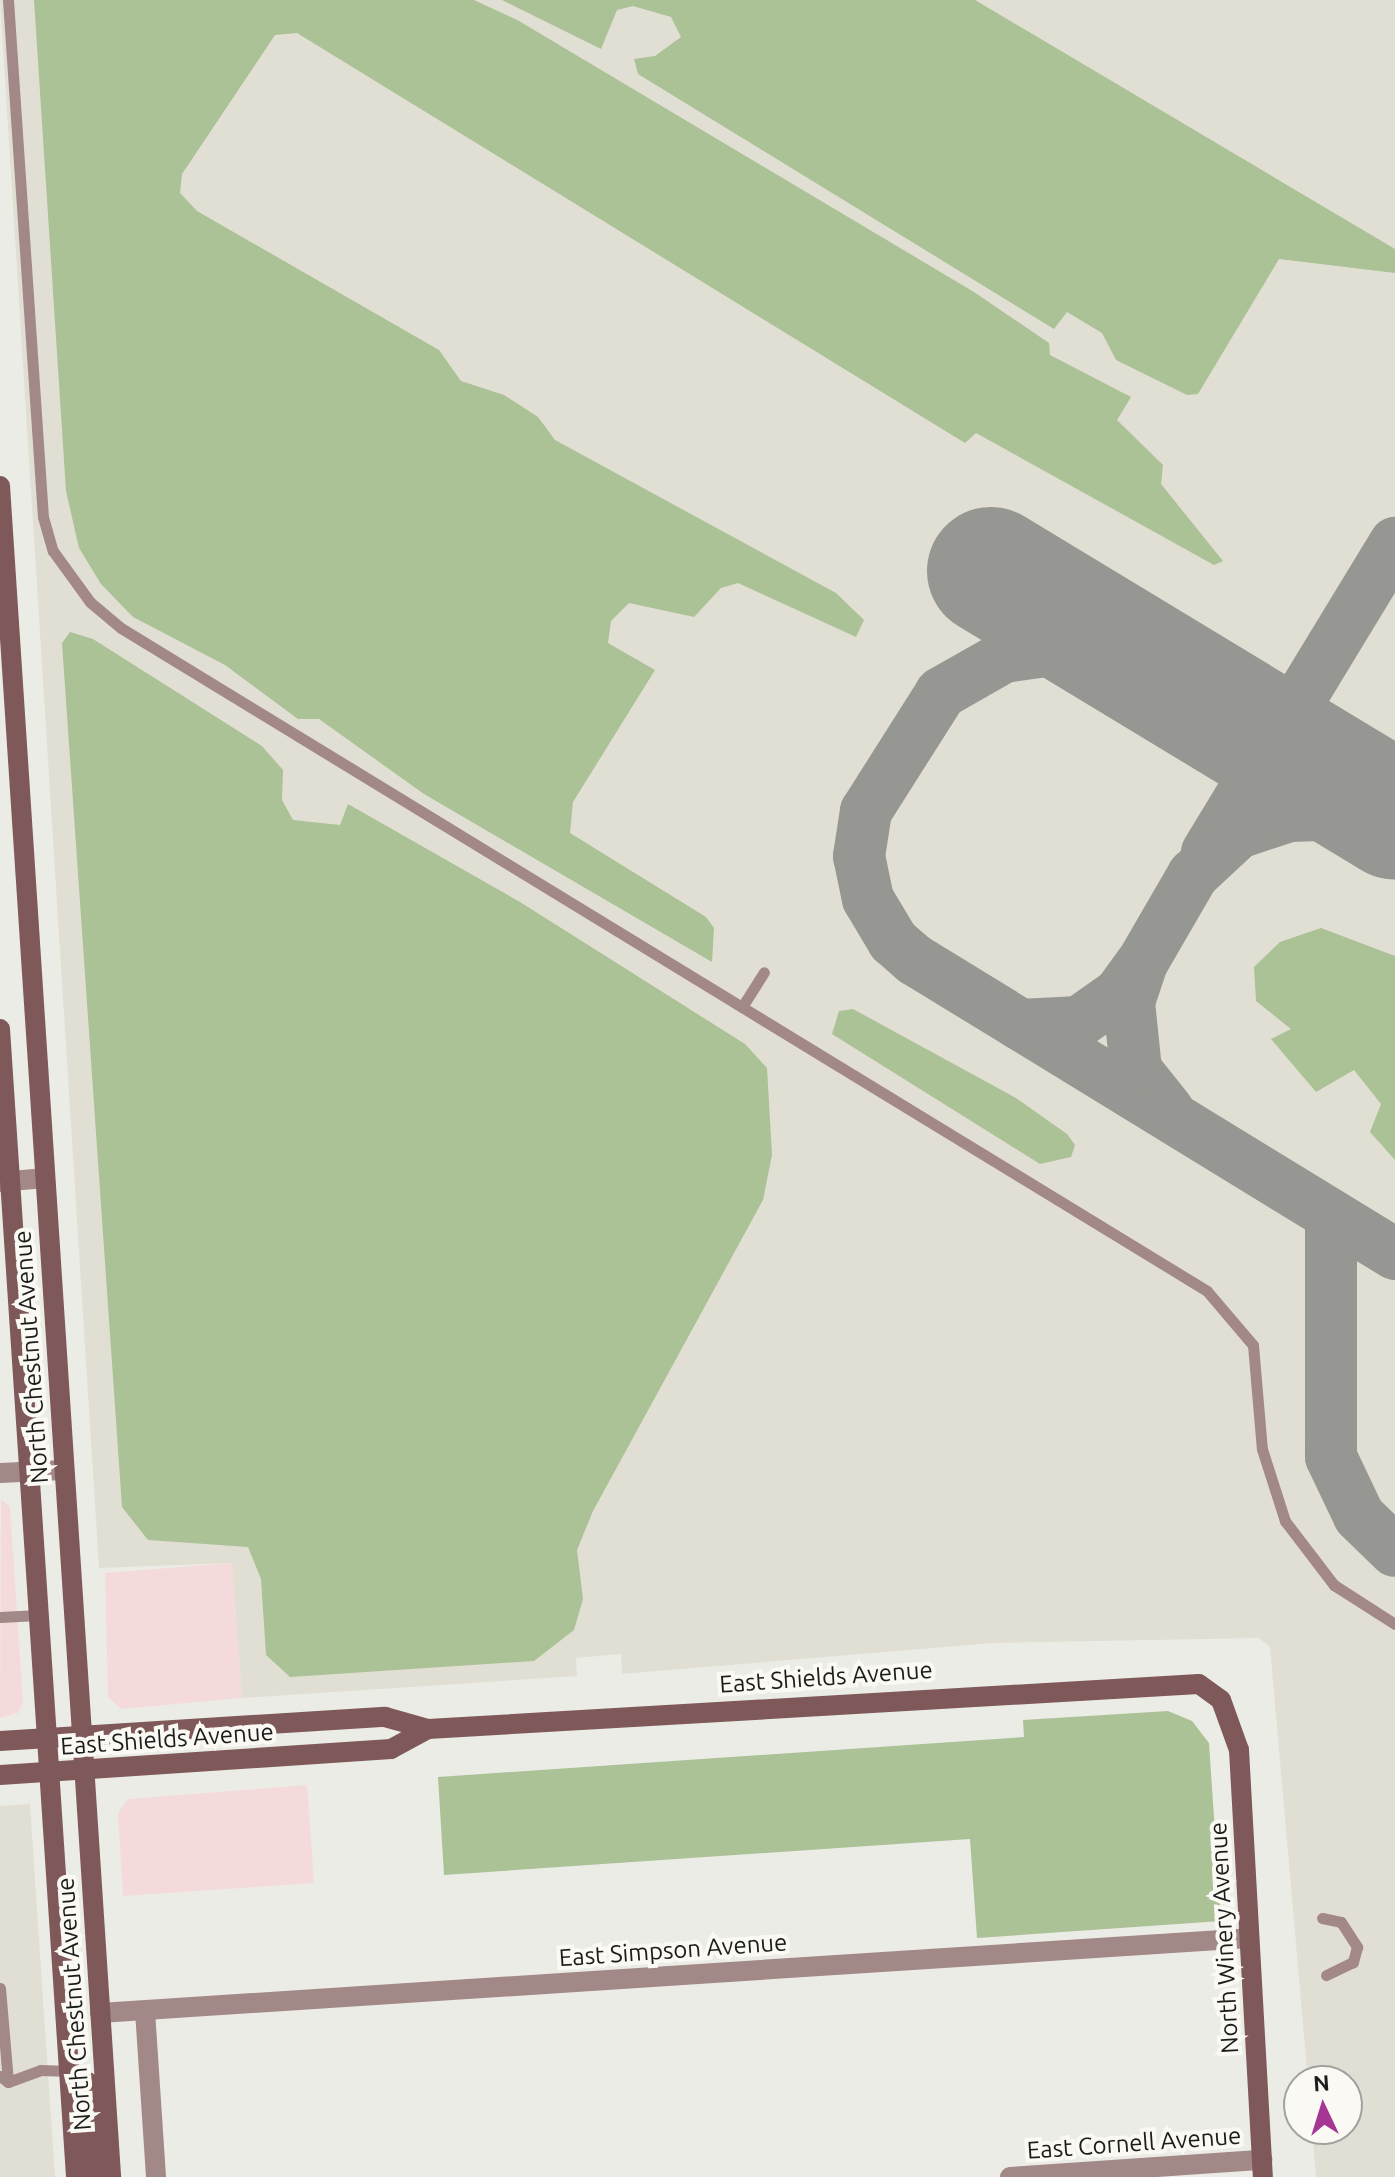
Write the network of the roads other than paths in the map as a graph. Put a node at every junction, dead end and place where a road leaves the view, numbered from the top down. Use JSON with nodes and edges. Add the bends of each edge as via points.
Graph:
{"nodes":[{"id":1,"x":8,"y":0,"type":"edge"},
{"id":2,"x":0,"y":486,"type":"edge"},
{"id":3,"x":4,"y":604,"type":"edge"},
{"id":4,"x":764,"y":972,"type":"dead end"},
{"id":5,"x":742,"y":1007,"type":"junction"},
{"id":6,"x":0,"y":1029,"type":"edge"},
{"id":7,"x":45,"y":1178,"type":"junction"},
{"id":8,"x":5,"y":1182,"type":"edge"},
{"id":9,"x":64,"y":1470,"type":"junction"},
{"id":10,"x":28,"y":1472,"type":"junction"},
{"id":11,"x":0,"y":1473,"type":"edge"},
{"id":12,"x":38,"y":1615,"type":"junction"},
{"id":13,"x":0,"y":1617,"type":"edge"},
{"id":14,"x":1395,"y":1624,"type":"edge"},
{"id":15,"x":1221,"y":1700,"type":"joint"},
{"id":16,"x":428,"y":1729,"type":"junction"},
{"id":17,"x":83,"y":1737,"type":"junction"},
{"id":18,"x":47,"y":1738,"type":"junction"},
{"id":19,"x":0,"y":1741,"type":"edge"},
{"id":20,"x":85,"y":1771,"type":"junction"},
{"id":21,"x":49,"y":1773,"type":"junction"},
{"id":22,"x":0,"y":1775,"type":"edge"},
{"id":23,"x":1322,"y":1918,"type":"dead end"},
{"id":24,"x":1249,"y":1938,"type":"junction"},
{"id":25,"x":1326,"y":1975,"type":"dead end"},
{"id":26,"x":0,"y":1988,"type":"edge"},
{"id":27,"x":145,"y":2011,"type":"junction"},
{"id":28,"x":100,"y":2013,"type":"junction"},
{"id":29,"x":69,"y":2071,"type":"junction"},
{"id":30,"x":4,"y":2079,"type":"edge"},
{"id":31,"x":1263,"y":2169,"type":"edge"},
{"id":32,"x":76,"y":2177,"type":"edge"},
{"id":33,"x":95,"y":2177,"type":"edge"},
{"id":34,"x":111,"y":2177,"type":"edge"},
{"id":35,"x":156,"y":2177,"type":"edge"},
{"id":36,"x":1010,"y":2177,"type":"edge"}],
"edges":[{"from":1,"to":5,"type":"lane","via":[[39,485],[64,571],[121,628]]},
{"from":2,"to":3,"type":"main road","name":"North Chestnut Avenue"},
{"from":3,"to":7,"type":"main road","name":"North Chestnut Avenue"},
{"from":4,"to":5,"type":"lane"},
{"from":5,"to":14,"type":"lane","via":[[1231,1312],[1261,1376],[1262,1449],[1285,1521],[1334,1585]]},
{"from":6,"to":8,"type":"main road","name":"North Chestnut Avenue"},
{"from":7,"to":8,"type":"street"},
{"from":7,"to":9,"type":"main road","name":"North Chestnut Avenue"},
{"from":8,"to":10,"type":"main road","name":"North Chestnut Avenue"},
{"from":9,"to":10,"type":"street"},
{"from":9,"to":17,"type":"main road","name":"North Chestnut Avenue"},
{"from":10,"to":11,"type":"street"},
{"from":10,"to":12,"type":"main road","name":"North Chestnut Avenue"},
{"from":12,"to":13,"type":"lane"},
{"from":12,"to":18,"type":"main road","name":"North Chestnut Avenue"},
{"from":15,"to":16,"type":"main road","name":"East Shields Avenue","via":[[1199,1684],[1162,1681]]},
{"from":15,"to":24,"type":"main road","name":"North Winery Avenue","via":[[1239,1750]]},
{"from":16,"to":17,"type":"main road","name":"East Shields Avenue","via":[[385,1717]]},
{"from":16,"to":20,"type":"main road","name":"East Shields Avenue","via":[[391,1749]]},
{"from":17,"to":18,"type":"main road","name":"East Shields Avenue"},
{"from":17,"to":20,"type":"main road","name":"North Chestnut Avenue"},
{"from":18,"to":19,"type":"main road","name":"East Shields Avenue"},
{"from":18,"to":21,"type":"main road","name":"North Chestnut Avenue"},
{"from":20,"to":21,"type":"main road","name":"East Shields Avenue"},
{"from":20,"to":28,"type":"main road","name":"North Chestnut Avenue"},
{"from":21,"to":22,"type":"main road","name":"East Shields Avenue"},
{"from":21,"to":29,"type":"main road","name":"North Chestnut Avenue"},
{"from":23,"to":25,"type":"lane","via":[[1341,1922],[1357,1947],[1353,1962]]},
{"from":24,"to":27,"type":"street","name":"East Simpson Avenue"},
{"from":24,"to":31,"type":"main road","name":"North Winery Avenue"},
{"from":26,"to":30,"type":"lane"},
{"from":27,"to":28,"type":"street","name":"East Simpson Avenue"},
{"from":27,"to":35,"type":"street"},
{"from":28,"to":34,"type":"main road","name":"North Chestnut Avenue"},
{"from":29,"to":30,"type":"lane","via":[[41,2070]]},
{"from":29,"to":32,"type":"main road","name":"North Chestnut Avenue"},
{"from":29,"to":33,"type":"main road","via":[[89,2083]]},
{"from":31,"to":36,"type":"street","name":"East Cornell Avenue"}]}
